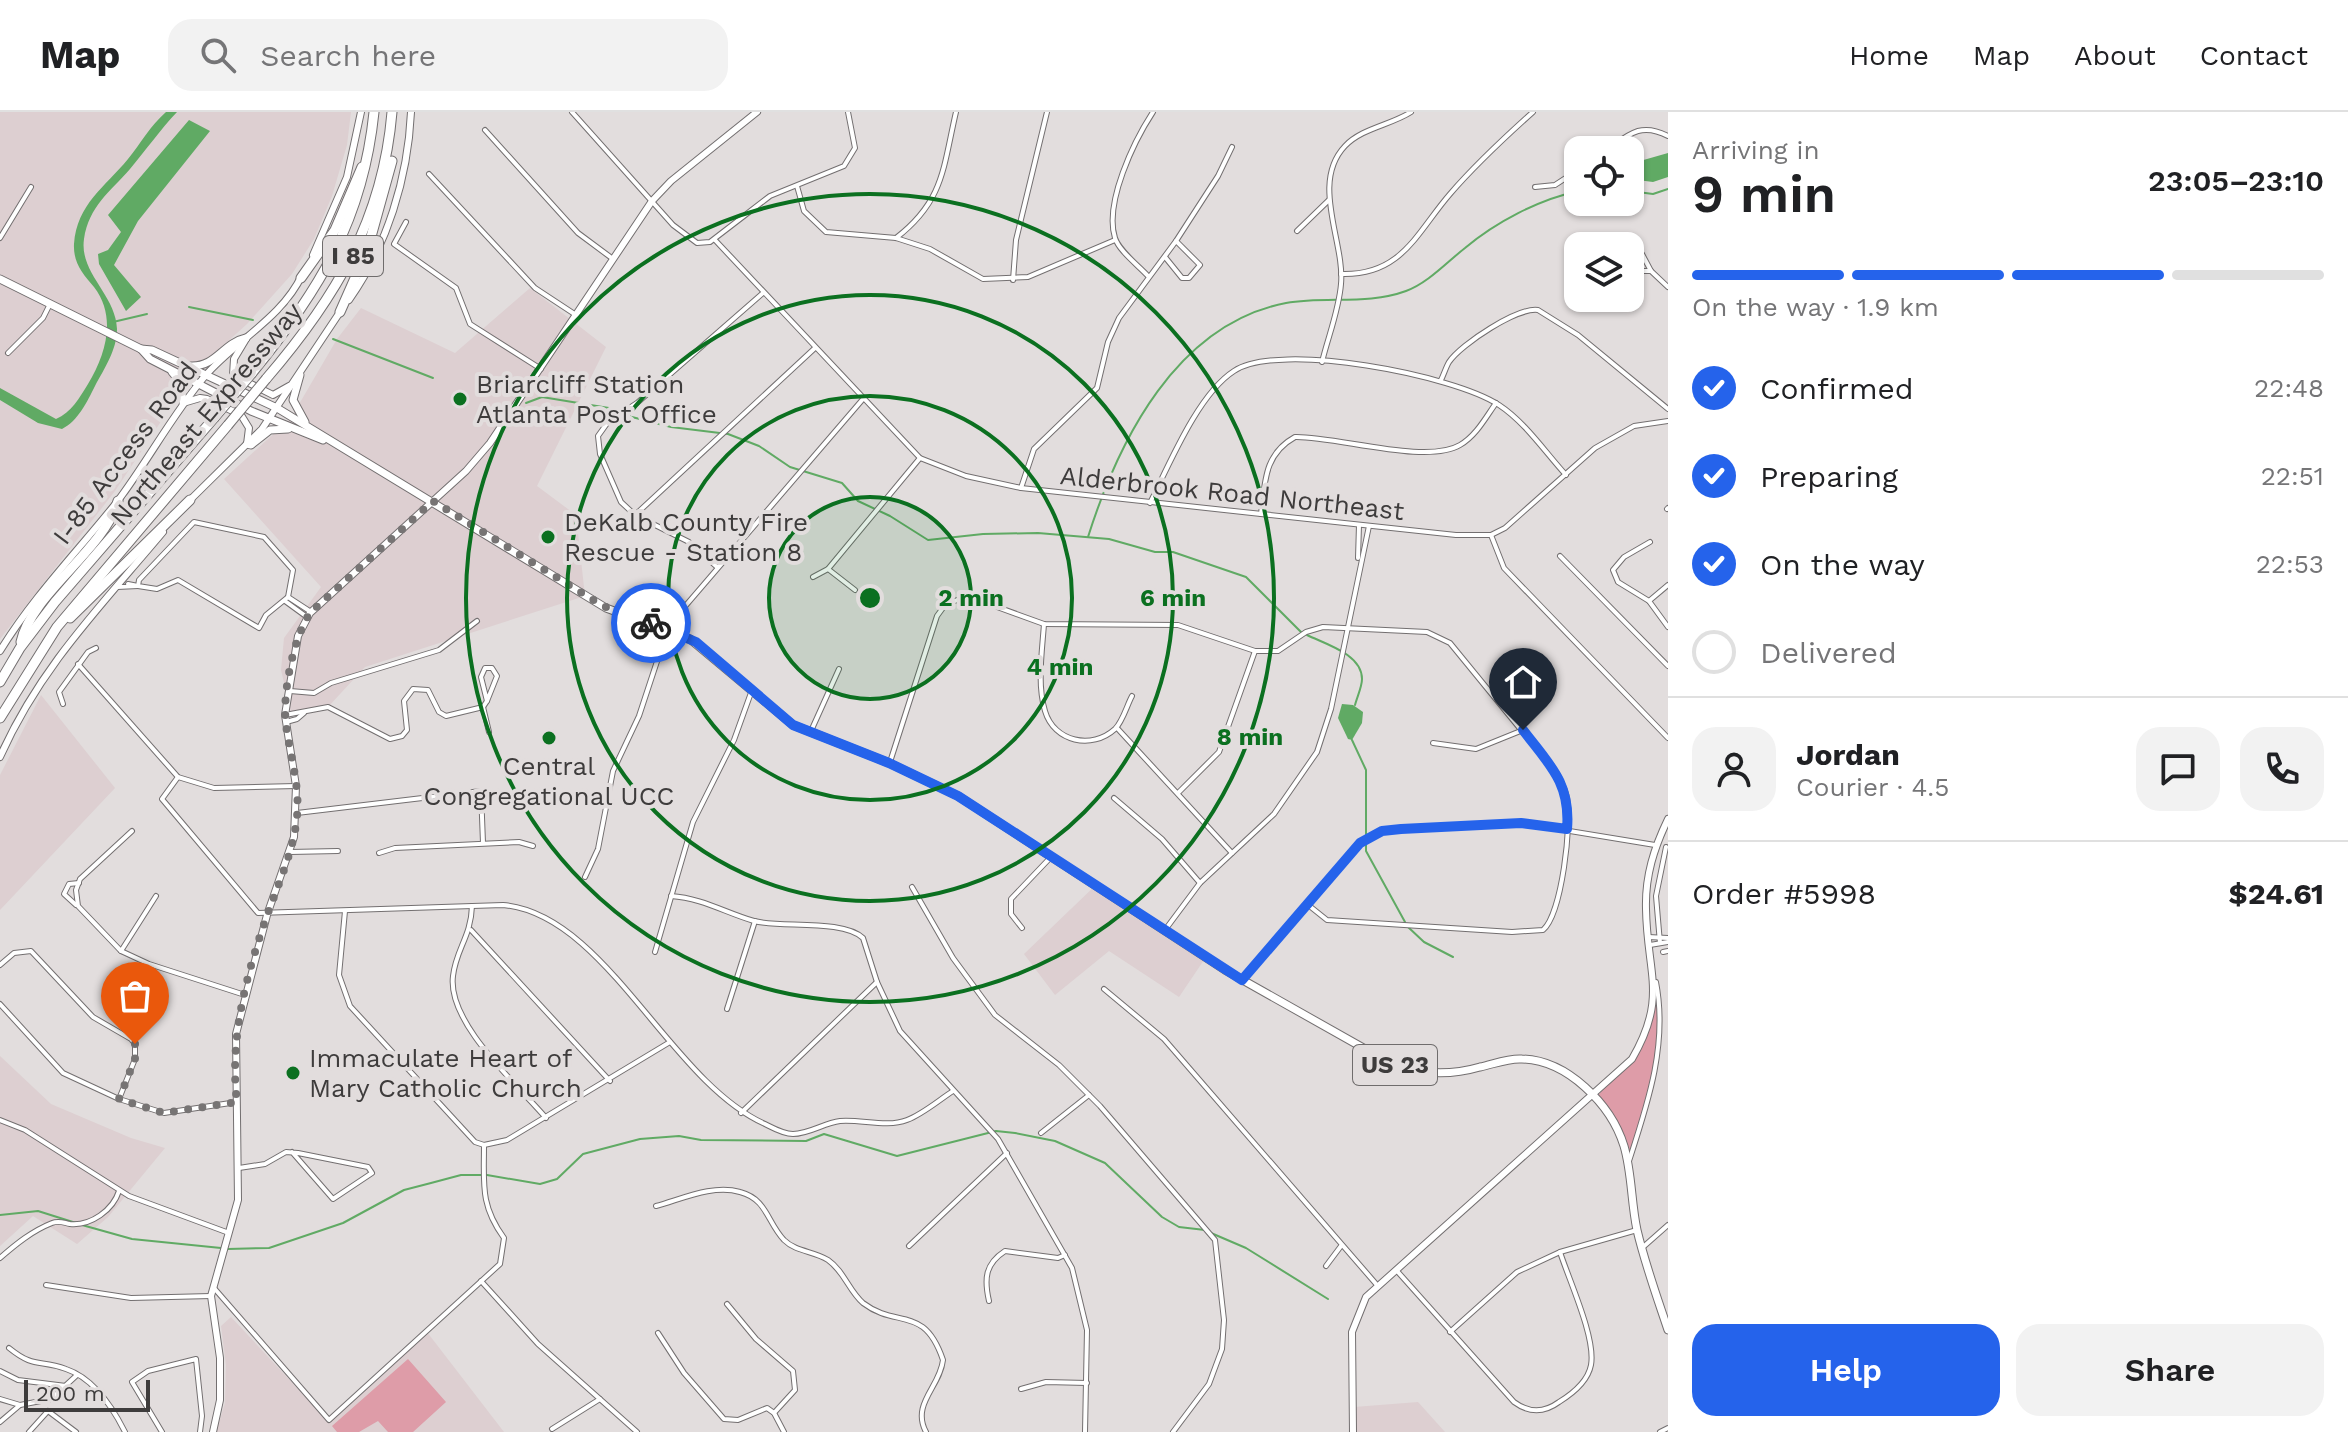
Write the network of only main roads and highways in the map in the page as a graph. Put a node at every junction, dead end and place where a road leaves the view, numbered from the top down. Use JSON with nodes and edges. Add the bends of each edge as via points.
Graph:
{"nodes":[{"id":1,"x":361,"y":112,"type":"edge"},
{"id":2,"x":374,"y":112,"type":"edge"},
{"id":3,"x":392,"y":112,"type":"edge"},
{"id":4,"x":411,"y":112,"type":"edge"},
{"id":5,"x":757,"y":112,"type":"edge"},
{"id":6,"x":390,"y":137,"type":"junction"},
{"id":7,"x":368,"y":157,"type":"junction"},
{"id":8,"x":301,"y":278,"type":"junction"},
{"id":9,"x":0,"y":279,"type":"edge"},
{"id":10,"x":340,"y":312,"type":"junction"},
{"id":11,"x":246,"y":338,"type":"junction"},
{"id":12,"x":141,"y":349,"type":"junction"},
{"id":13,"x":185,"y":366,"type":"junction"},
{"id":14,"x":171,"y":369,"type":"junction"},
{"id":15,"x":207,"y":374,"type":"junction"},
{"id":16,"x":300,"y":375,"type":"junction"},
{"id":17,"x":199,"y":383,"type":"junction"},
{"id":18,"x":183,"y":403,"type":"junction"},
{"id":19,"x":277,"y":408,"type":"junction"},
{"id":20,"x":269,"y":419,"type":"junction"},
{"id":21,"x":308,"y":427,"type":"junction"},
{"id":22,"x":290,"y":429,"type":"junction"},
{"id":23,"x":329,"y":441,"type":"junction"},
{"id":24,"x":247,"y":444,"type":"junction"},
{"id":25,"x":190,"y":500,"type":"junction"},
{"id":26,"x":118,"y":501,"type":"junction"},
{"id":27,"x":433,"y":501,"type":"junction"},
{"id":28,"x":57,"y":627,"type":"junction"},
{"id":29,"x":20,"y":648,"type":"junction"},
{"id":30,"x":0,"y":651,"type":"edge"},
{"id":31,"x":0,"y":682,"type":"edge"},
{"id":32,"x":0,"y":718,"type":"edge"},
{"id":33,"x":0,"y":757,"type":"edge"},
{"id":34,"x":1668,"y":819,"type":"edge"},
{"id":35,"x":1591,"y":1095,"type":"junction"},
{"id":36,"x":1668,"y":1330,"type":"edge"},
{"id":37,"x":213,"y":1432,"type":"edge"},
{"id":38,"x":1353,"y":1432,"type":"edge"}],
"edges":[{"from":1,"to":8,"type":"main road","name":"I-85 Access Road","via":[[347,177]]},
{"from":2,"to":7,"type":"highway","name":"Northeast Expressway","number":"I 85"},
{"from":3,"to":6,"type":"highway","name":"Northeast Expressway","number":"I 85"},
{"from":4,"to":10,"type":"main road","via":[[406,159],[389,222]]},
{"from":5,"to":27,"type":"main road","via":[[652,201],[486,448]]},
{"from":6,"to":10,"type":"highway","via":[[393,151],[383,200]]},
{"from":6,"to":28,"type":"highway","name":"Northeast Expressway","number":"I 85","bridge":true,"via":[[353,255],[318,317]]},
{"from":7,"to":8,"type":"highway","via":[[335,230]]},
{"from":7,"to":29,"type":"highway","name":"Northeast Expressway","number":"I 85","bridge":true,"via":[[350,218],[319,285],[252,373]]},
{"from":8,"to":11,"type":"main road","name":"I-85 Access Road"},
{"from":9,"to":12,"type":"main road","number":"US 23"},
{"from":10,"to":16,"type":"main road"},
{"from":11,"to":13,"type":"main road","via":[[208,365]]},
{"from":11,"to":15,"type":"main road","name":"I-85 Access Road"},
{"from":11,"to":16,"type":"main road","via":[[232,365],[236,378],[273,395],[284,392]]},
{"from":12,"to":13,"type":"main road","number":"US 23"},
{"from":12,"to":14,"type":"main road","number":"US 23"},
{"from":13,"to":15,"type":"main road","number":"US 23"},
{"from":14,"to":17,"type":"main road","number":"US 23"},
{"from":14,"to":18,"type":"main road","via":[[181,383]]},
{"from":15,"to":17,"type":"main road","name":"I-85 Access Road"},
{"from":15,"to":19,"type":"main road","number":"US 23"},
{"from":16,"to":19,"type":"main road"},
{"from":16,"to":21,"type":"main road","via":[[293,400]]},
{"from":17,"to":18,"type":"main road","name":"I-85 Access Road"},
{"from":17,"to":20,"type":"main road","number":"US 23"},
{"from":18,"to":24,"type":"main road","via":[[203,398],[241,415],[249,428]]},
{"from":18,"to":26,"type":"main road","name":"I-85 Access Road"},
{"from":19,"to":20,"type":"main road"},
{"from":19,"to":21,"type":"main road","number":"US 23"},
{"from":20,"to":22,"type":"main road","number":"US 23"},
{"from":20,"to":24,"type":"main road"},
{"from":21,"to":23,"type":"main road","number":"US 23"},
{"from":22,"to":23,"type":"main road","number":"US 23"},
{"from":22,"to":24,"type":"main road","via":[[270,430]]},
{"from":23,"to":27,"type":"main road","number":"US 23"},
{"from":24,"to":25,"type":"main road"},
{"from":25,"to":28,"type":"highway"},
{"from":25,"to":33,"type":"main road","via":[[60,651]]},
{"from":26,"to":29,"type":"highway","via":[[96,538],[23,631]]},
{"from":26,"to":30,"type":"main road","name":"I-85 Access Road"},
{"from":27,"to":35,"type":"main road","number":"US 23","via":[[603,606],[696,642],[785,719],[958,796],[1242,980],[1406,1069],[1447,1074],[1531,1059],[1564,1071]]},
{"from":27,"to":37,"type":"main road","via":[[309,614],[298,636],[285,719],[297,813],[235,1047],[238,1200],[212,1286],[220,1358]]},
{"from":28,"to":32,"type":"highway","name":"Northeast Expressway","number":"I 85"},
{"from":29,"to":31,"type":"highway","name":"Northeast Expressway","number":"I 85"},
{"from":34,"to":35,"type":"main road","via":[[1647,877],[1656,982],[1653,1022],[1632,1059]]},
{"from":35,"to":36,"type":"main road","number":"US 23","via":[[1615,1126],[1628,1164],[1637,1230]]},
{"from":35,"to":38,"type":"main road","via":[[1377,1285],[1359,1308],[1352,1332]]}]}
